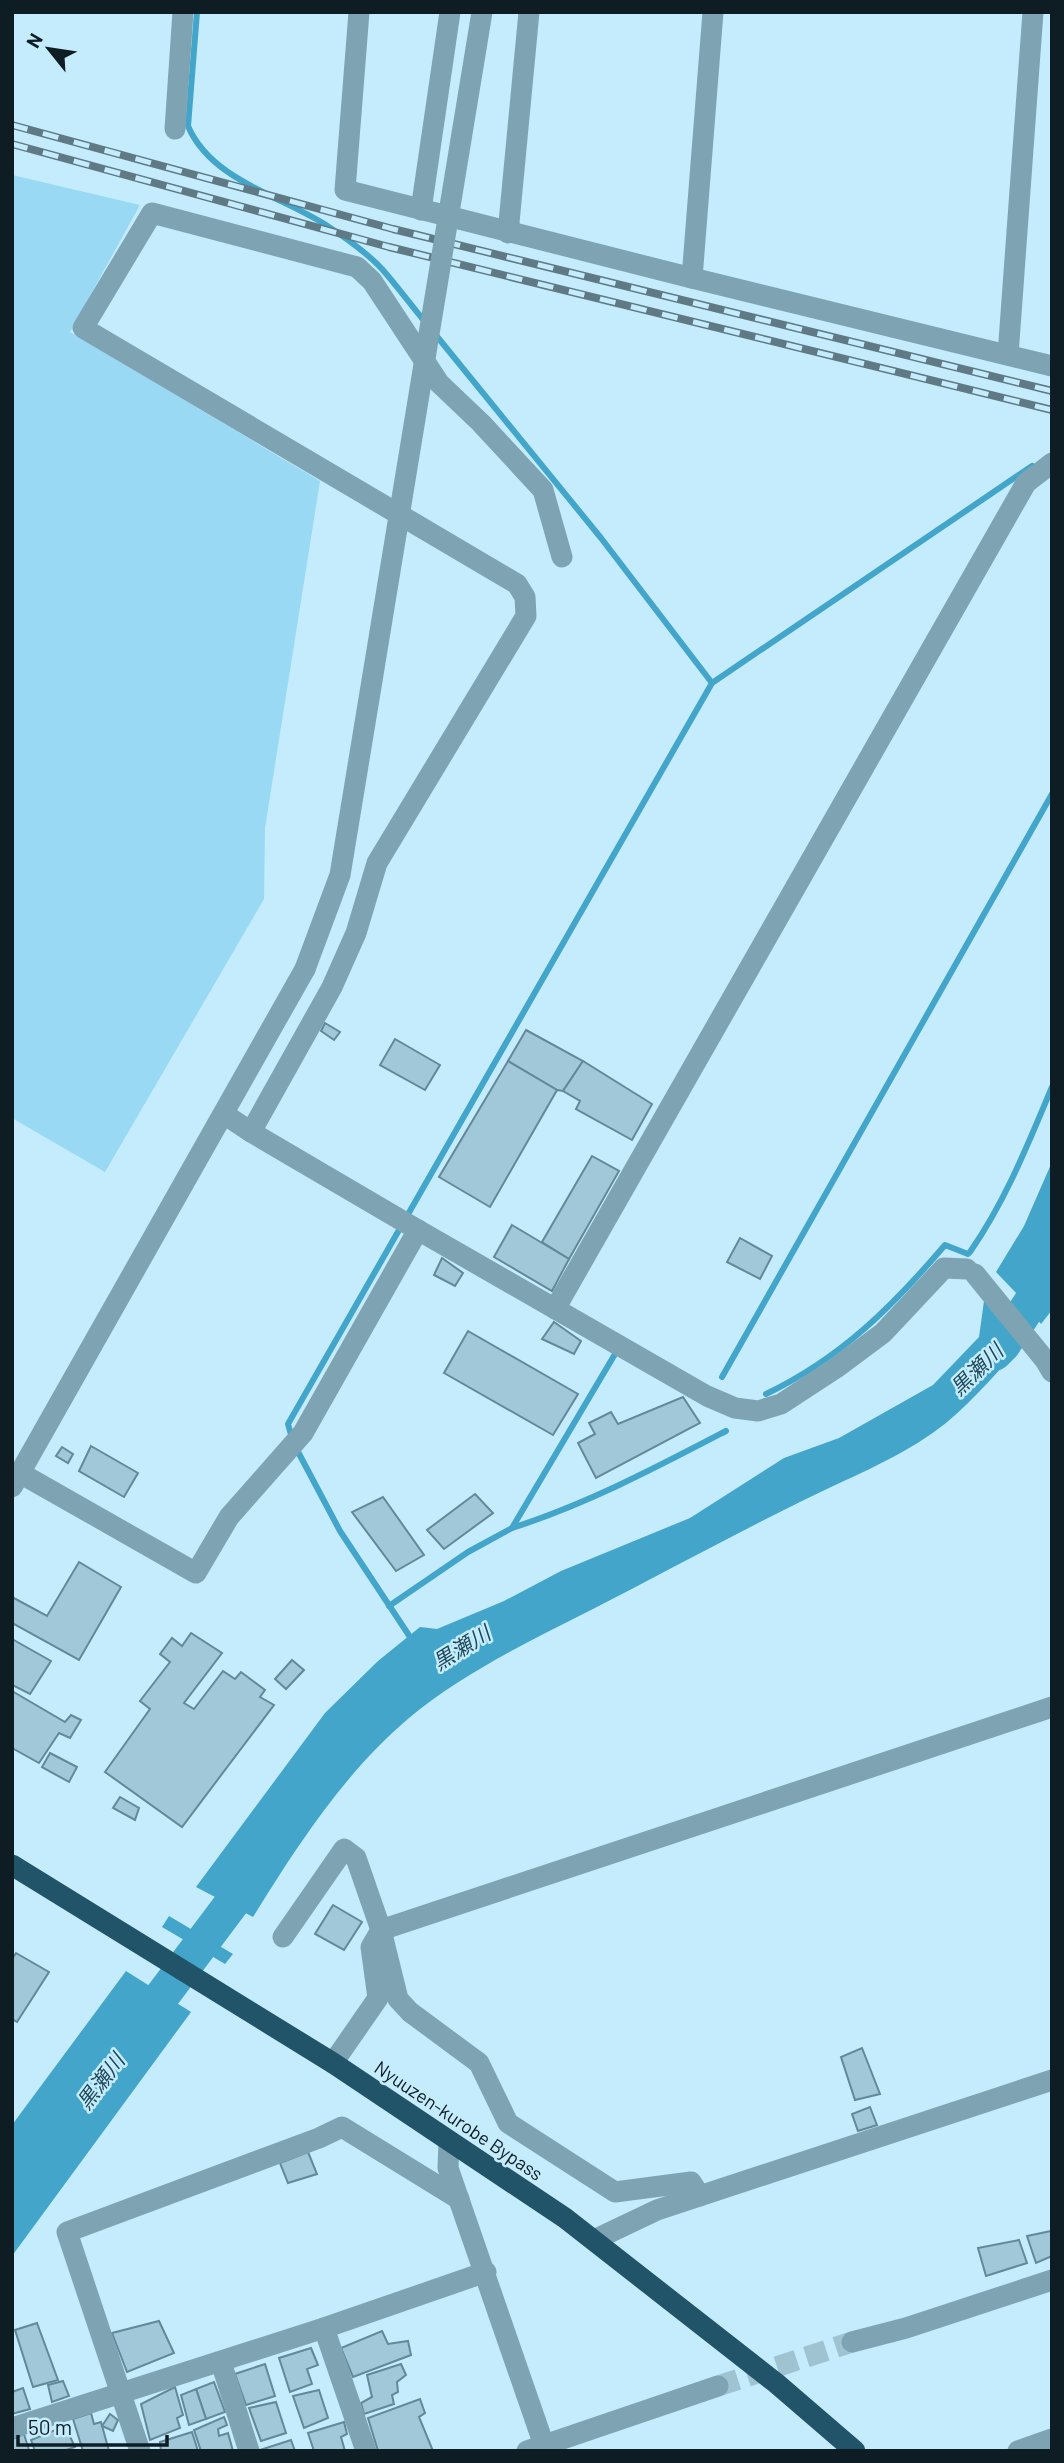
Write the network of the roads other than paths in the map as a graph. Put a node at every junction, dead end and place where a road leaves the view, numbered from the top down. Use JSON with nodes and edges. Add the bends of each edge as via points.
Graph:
{"nodes":[{"id":1,"x":183,"y":12,"type":"edge"},
{"id":2,"x":359,"y":12,"type":"edge"},
{"id":3,"x":450,"y":12,"type":"edge"},
{"id":4,"x":482,"y":12,"type":"edge"},
{"id":5,"x":529,"y":12,"type":"edge"},
{"id":6,"x":713,"y":12,"type":"edge"},
{"id":7,"x":1033,"y":12,"type":"edge"},
{"id":8,"x":175,"y":129,"type":"dead end"},
{"id":9,"x":421,"y":210,"type":"junction"},
{"id":10,"x":508,"y":233,"type":"junction"},
{"id":11,"x":691,"y":278,"type":"junction"},
{"id":12,"x":1007,"y":355,"type":"junction"},
{"id":13,"x":1052,"y":366,"type":"edge"},
{"id":14,"x":1052,"y":463,"type":"edge"},
{"id":15,"x":562,"y":557,"type":"dead end"},
{"id":16,"x":224,"y":1114,"type":"junction"},
{"id":17,"x":251,"y":1132,"type":"junction"},
{"id":18,"x":418,"y":1230,"type":"junction"},
{"id":19,"x":555,"y":1308,"type":"junction"},
{"id":20,"x":1049,"y":1365,"type":"edge"},
{"id":21,"x":16,"y":1480,"type":"edge"},
{"id":22,"x":1052,"y":1707,"type":"edge"},
{"id":23,"x":12,"y":1865,"type":"edge"},
{"id":24,"x":381,"y":1930,"type":"junction"},
{"id":25,"x":283,"y":1937,"type":"dead end"},
{"id":26,"x":333,"y":2063,"type":"junction"},
{"id":27,"x":1052,"y":2080,"type":"edge"},
{"id":28,"x":449,"y":2141,"type":"junction"},
{"id":29,"x":700,"y":2196,"type":"junction"},
{"id":30,"x":459,"y":2199,"type":"junction"},
{"id":31,"x":594,"y":2240,"type":"junction"},
{"id":32,"x":486,"y":2272,"type":"junction"},
{"id":33,"x":1052,"y":2280,"type":"edge"},
{"id":34,"x":324,"y":2328,"type":"junction"},
{"id":35,"x":852,"y":2342,"type":"tunnel mouth"},
{"id":36,"x":221,"y":2362,"type":"junction"},
{"id":37,"x":718,"y":2386,"type":"tunnel mouth"},
{"id":38,"x":121,"y":2395,"type":"junction"},
{"id":39,"x":12,"y":2428,"type":"edge"},
{"id":40,"x":1052,"y":2439,"type":"edge"},
{"id":41,"x":540,"y":2449,"type":"edge"},
{"id":42,"x":140,"y":2451,"type":"edge"},
{"id":43,"x":249,"y":2451,"type":"edge"},
{"id":44,"x":366,"y":2451,"type":"edge"},
{"id":45,"x":855,"y":2451,"type":"edge"},
{"id":46,"x":1018,"y":2451,"type":"edge"}],
"edges":[{"from":1,"to":8,"type":"street"},
{"from":2,"to":9,"type":"street","via":[[345,190]]},
{"from":3,"to":9,"type":"street"},
{"from":4,"to":16,"type":"street","bridge":true,"via":[[340,875],[305,969]]},
{"from":5,"to":10,"type":"street"},
{"from":6,"to":11,"type":"street"},
{"from":7,"to":12,"type":"street"},
{"from":9,"to":10,"type":"street"},
{"from":10,"to":11,"type":"street"},
{"from":11,"to":12,"type":"street"},
{"from":12,"to":13,"type":"street"},
{"from":14,"to":19,"type":"street","via":[[1026,483]]},
{"from":15,"to":17,"type":"street","via":[[543,490],[439,383],[372,281],[357,267],[152,213],[83,328],[517,584],[525,597],[526,616],[377,863],[356,933],[332,987]]},
{"from":16,"to":17,"type":"street"},
{"from":16,"to":21,"type":"street"},
{"from":17,"to":18,"type":"street"},
{"from":18,"to":19,"type":"street"},
{"from":18,"to":21,"type":"street","via":[[303,1433],[229,1517],[196,1573]]},
{"from":19,"to":20,"type":"street","via":[[707,1396],[735,1408],[758,1411],[781,1404],[883,1333],[944,1268],[971,1271]]},
{"from":22,"to":24,"type":"street"},
{"from":23,"to":26,"type":"highway","name":"Nyuuzen-kurobe Bypass"},
{"from":24,"to":25,"type":"street","via":[[356,1858],[344,1849]]},
{"from":24,"to":26,"type":"street","via":[[371,1947],[378,1998]]},
{"from":24,"to":29,"type":"street","via":[[398,1999],[479,2063],[508,2123],[615,2192],[691,2182]]},
{"from":26,"to":28,"type":"highway","name":"Nyuuzen-kurobe Bypass"},
{"from":27,"to":29,"type":"street"},
{"from":28,"to":30,"type":"street","via":[[448,2168]]},
{"from":28,"to":31,"type":"highway","name":"Nyuuzen-kurobe Bypass"},
{"from":29,"to":31,"type":"street","via":[[657,2210]]},
{"from":30,"to":32,"type":"street"},
{"from":30,"to":38,"type":"street","via":[[342,2127],[67,2232]]},
{"from":31,"to":45,"type":"highway","name":"Nyuuzen-kurobe Bypass"},
{"from":32,"to":34,"type":"street"},
{"from":32,"to":41,"type":"street"},
{"from":33,"to":35,"type":"street"},
{"from":34,"to":36,"type":"street"},
{"from":34,"to":44,"type":"street"},
{"from":36,"to":38,"type":"street"},
{"from":36,"to":43,"type":"street"},
{"from":37,"to":41,"type":"street"},
{"from":38,"to":39,"type":"street"},
{"from":38,"to":42,"type":"street"},
{"from":40,"to":46,"type":"street"}]}
